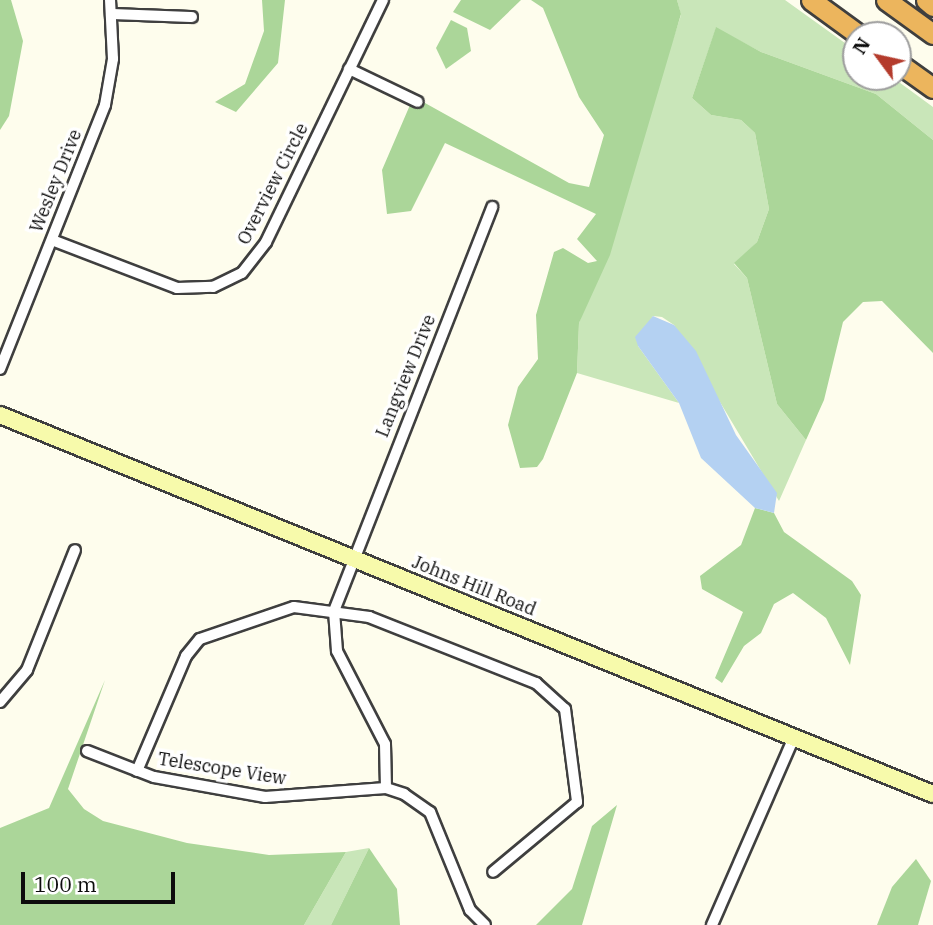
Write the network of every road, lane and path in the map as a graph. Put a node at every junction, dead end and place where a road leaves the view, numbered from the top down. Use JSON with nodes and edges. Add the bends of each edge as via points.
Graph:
{"nodes":[{"id":1,"x":110,"y":0,"type":"edge"},
{"id":2,"x":383,"y":0,"type":"edge"},
{"id":3,"x":811,"y":0,"type":"edge"},
{"id":4,"x":886,"y":0,"type":"edge"},
{"id":5,"x":926,"y":0,"type":"edge"},
{"id":6,"x":933,"y":6,"type":"edge"},
{"id":7,"x":111,"y":14,"type":"junction"},
{"id":8,"x":192,"y":17,"type":"dead end"},
{"id":9,"x":842,"y":23,"type":"edge"},
{"id":10,"x":933,"y":34,"type":"edge"},
{"id":11,"x":349,"y":69,"type":"junction"},
{"id":12,"x":912,"y":73,"type":"edge"},
{"id":13,"x":933,"y":88,"type":"edge"},
{"id":14,"x":418,"y":102,"type":"dead end"},
{"id":15,"x":492,"y":207,"type":"dead end"},
{"id":16,"x":52,"y":240,"type":"junction"},
{"id":17,"x":0,"y":369,"type":"edge"},
{"id":18,"x":0,"y":415,"type":"edge"},
{"id":19,"x":75,"y":550,"type":"dead end"},
{"id":20,"x":352,"y":558,"type":"junction"},
{"id":21,"x":334,"y":611,"type":"junction"},
{"id":22,"x":0,"y":702,"type":"edge"},
{"id":23,"x":794,"y":737,"type":"junction"},
{"id":24,"x":87,"y":751,"type":"dead end"},
{"id":25,"x":137,"y":771,"type":"junction"},
{"id":26,"x":386,"y":788,"type":"junction"},
{"id":27,"x":933,"y":794,"type":"edge"},
{"id":28,"x":493,"y":873,"type":"dead end"},
{"id":29,"x":485,"y":925,"type":"edge"},
{"id":30,"x":712,"y":925,"type":"edge"}],
"edges":[{"from":1,"to":7,"type":"street","name":"Wesley Drive"},
{"from":2,"to":11,"type":"street","name":"Overview Circle"},
{"from":3,"to":9,"type":"highway"},
{"from":4,"to":10,"type":"highway"},
{"from":5,"to":6,"type":"highway"},
{"from":7,"to":8,"type":"street"},
{"from":7,"to":16,"type":"street","name":"Wesley Drive","via":[[107,99]]},
{"from":11,"to":14,"type":"street"},
{"from":11,"to":16,"type":"street","name":"Overview Circle","via":[[266,242],[234,278],[214,287],[177,288]]},
{"from":12,"to":13,"type":"highway"},
{"from":15,"to":20,"type":"street","name":"Langview Drive"},
{"from":16,"to":17,"type":"street","name":"Wesley Drive"},
{"from":18,"to":20,"type":"main road","name":"Johns Hill Road"},
{"from":19,"to":22,"type":"street","via":[[27,670]]},
{"from":20,"to":21,"type":"street","name":"Langview Drive"},
{"from":20,"to":23,"type":"main road","name":"Johns Hill Road"},
{"from":21,"to":25,"type":"street","via":[[285,608],[194,643]]},
{"from":21,"to":26,"type":"street","via":[[337,652],[385,744]]},
{"from":21,"to":28,"type":"street","via":[[379,620],[536,683],[562,703],[577,802]]},
{"from":23,"to":27,"type":"main road","name":"Johns Hill Road"},
{"from":23,"to":30,"type":"street"},
{"from":24,"to":25,"type":"street","name":"Telescope View"},
{"from":25,"to":26,"type":"street","name":"Telescope View","via":[[265,797]]},
{"from":26,"to":29,"type":"street","via":[[430,812],[470,910]]}]}
